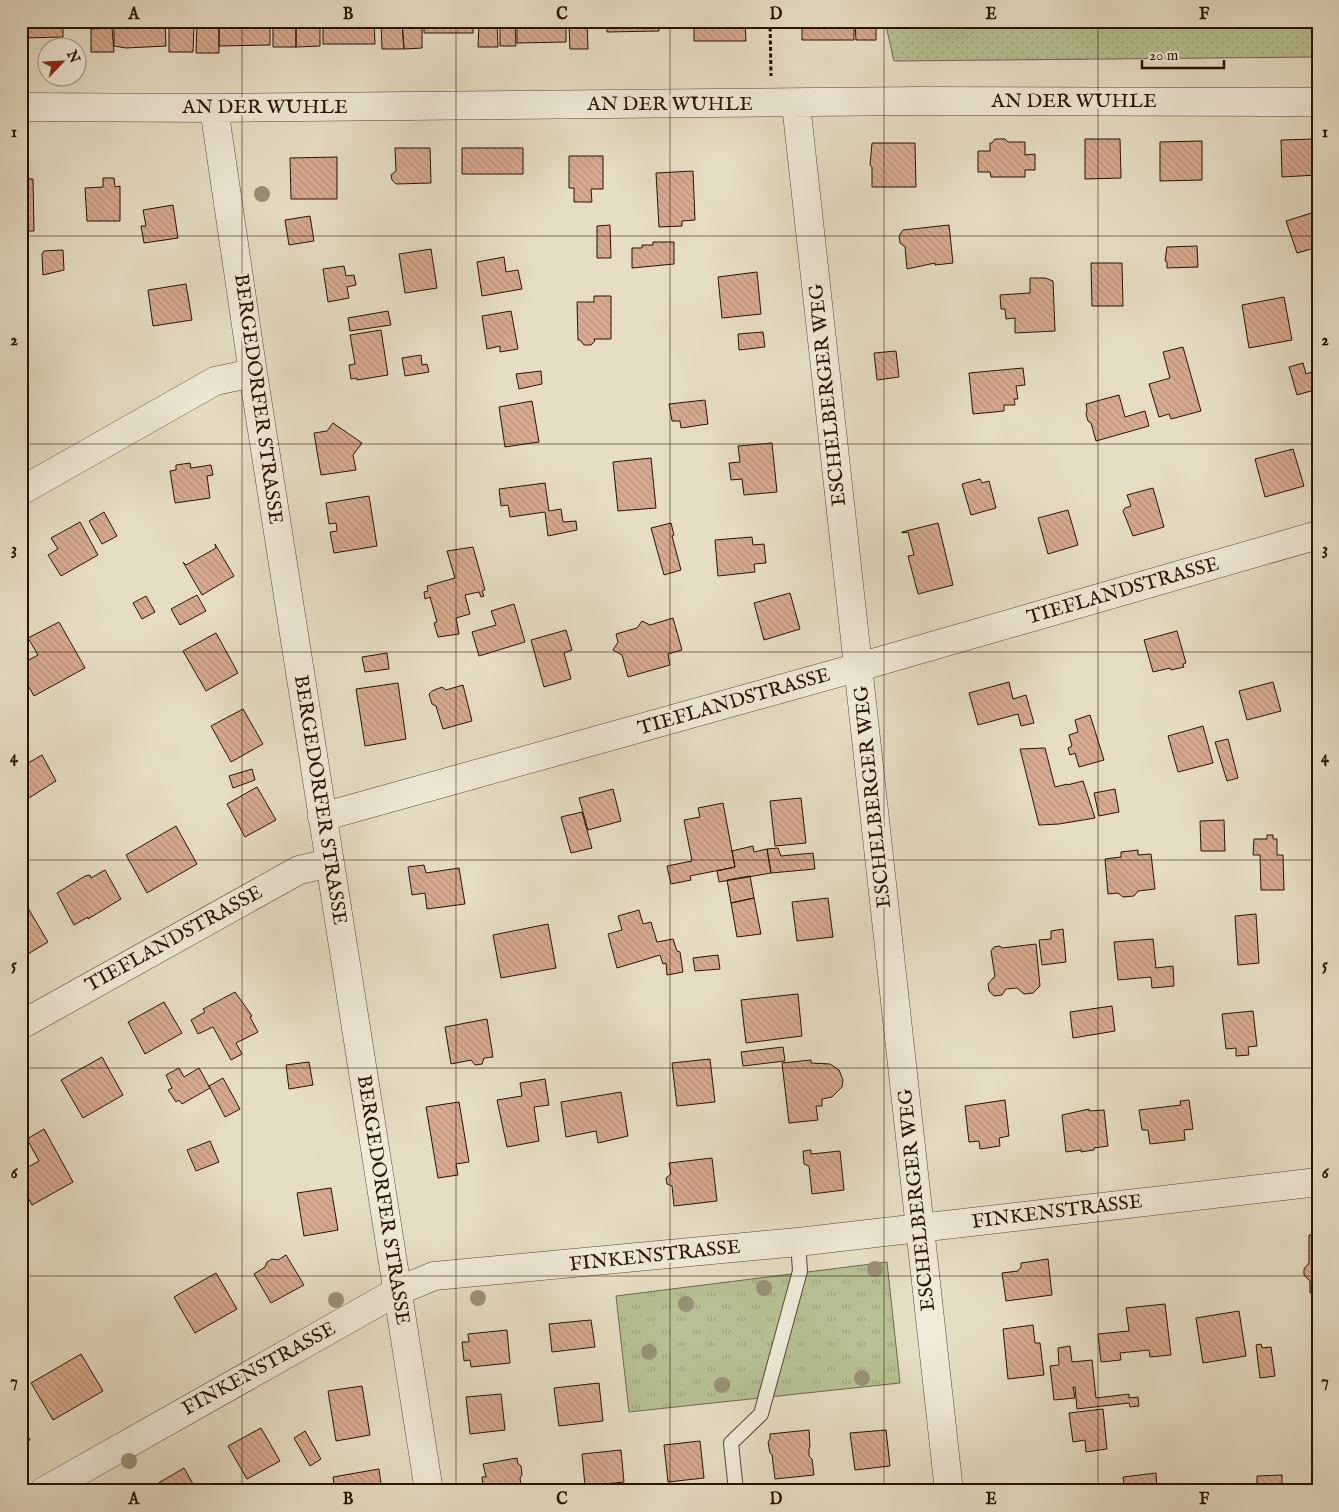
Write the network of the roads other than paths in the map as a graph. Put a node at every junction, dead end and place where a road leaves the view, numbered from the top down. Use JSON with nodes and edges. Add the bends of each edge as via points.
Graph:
{"nodes":[{"id":1,"x":1318,"y":102,"type":"edge"},
{"id":2,"x":783,"y":104,"type":"junction"},
{"id":3,"x":21,"y":107,"type":"edge"},
{"id":4,"x":214,"y":108,"type":"junction"},
{"id":5,"x":253,"y":373,"type":"junction"},
{"id":6,"x":21,"y":491,"type":"edge"},
{"id":7,"x":1318,"y":535,"type":"edge"},
{"id":8,"x":859,"y":667,"type":"junction"},
{"id":9,"x":322,"y":817,"type":"junction"},
{"id":10,"x":330,"y":863,"type":"junction"},
{"id":11,"x":21,"y":1024,"type":"edge"},
{"id":12,"x":1318,"y":1182,"type":"edge"},
{"id":13,"x":920,"y":1228,"type":"junction"},
{"id":14,"x":798,"y":1242,"type":"junction"},
{"id":15,"x":398,"y":1291,"type":"junction"},
{"id":16,"x":44,"y":1491,"type":"edge"},
{"id":17,"x":429,"y":1491,"type":"edge"},
{"id":18,"x":736,"y":1491,"type":"edge"},
{"id":19,"x":949,"y":1491,"type":"edge"}],
"edges":[{"from":1,"to":2,"type":"street","name":"AN DER WUHLE"},
{"from":2,"to":4,"type":"street","name":"AN DER WUHLE"},
{"from":2,"to":8,"type":"street","name":"ESCHELBERGER WEG"},
{"from":3,"to":4,"type":"street","name":"AN DER WUHLE"},
{"from":4,"to":5,"type":"street","name":"BERGEDORFER STRASSE"},
{"from":5,"to":6,"type":"street","via":[[215,381]]},
{"from":5,"to":9,"type":"street","name":"BERGEDORFER STRASSE"},
{"from":7,"to":8,"type":"street","name":"TIEFLANDSTRASSE"},
{"from":8,"to":9,"type":"street","name":"TIEFLANDSTRASSE"},
{"from":8,"to":13,"type":"street","name":"ESCHELBERGER WEG"},
{"from":9,"to":10,"type":"street","name":"BERGEDORFER STRASSE"},
{"from":10,"to":11,"type":"street","name":"TIEFLANDSTRASSE","via":[[299,870]]},
{"from":10,"to":15,"type":"street","name":"BERGEDORFER STRASSE"},
{"from":12,"to":13,"type":"street","name":"FINKENSTRASSE"},
{"from":13,"to":14,"type":"street","name":"FINKENSTRASSE"},
{"from":13,"to":19,"type":"street","name":"ESCHELBERGER WEG"},
{"from":14,"to":15,"type":"street","name":"FINKENSTRASSE","via":[[434,1276]]},
{"from":14,"to":18,"type":"lane","via":[[800,1271],[761,1414],[731,1443]]},
{"from":15,"to":16,"type":"street","name":"FINKENSTRASSE"},
{"from":15,"to":17,"type":"street","name":"BERGEDORFER STRASSE"}]}
